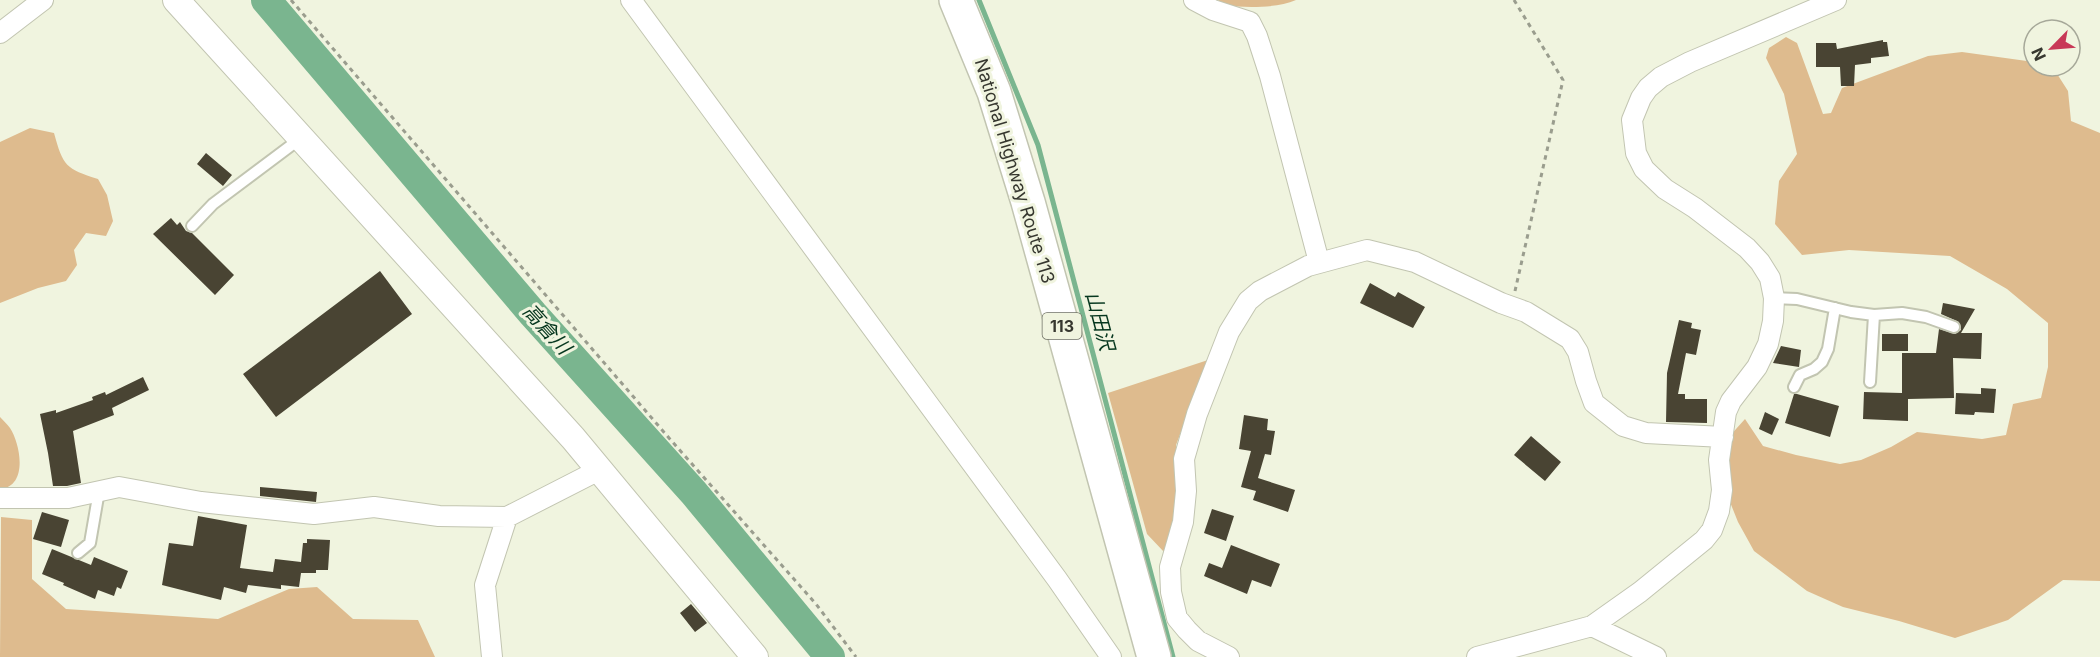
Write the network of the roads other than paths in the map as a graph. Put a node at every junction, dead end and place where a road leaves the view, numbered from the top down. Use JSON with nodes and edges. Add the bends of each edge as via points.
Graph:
{"nodes":[{"id":1,"x":43,"y":0,"type":"edge"},
{"id":2,"x":176,"y":0,"type":"edge"},
{"id":3,"x":631,"y":0,"type":"edge"},
{"id":4,"x":956,"y":0,"type":"edge"},
{"id":5,"x":1194,"y":0,"type":"edge"},
{"id":6,"x":1836,"y":0,"type":"edge"},
{"id":7,"x":0,"y":33,"type":"edge"},
{"id":8,"x":301,"y":138,"type":"junction"},
{"id":9,"x":192,"y":226,"type":"dead end"},
{"id":10,"x":1319,"y":262,"type":"junction"},
{"id":11,"x":1774,"y":298,"type":"junction"},
{"id":12,"x":1835,"y":308,"type":"junction"},
{"id":13,"x":1874,"y":315,"type":"junction"},
{"id":14,"x":1954,"y":327,"type":"dead end"},
{"id":15,"x":1870,"y":382,"type":"dead end"},
{"id":16,"x":1794,"y":387,"type":"dead end"},
{"id":17,"x":1723,"y":437,"type":"junction"},
{"id":18,"x":599,"y":470,"type":"junction"},
{"id":19,"x":99,"y":491,"type":"junction"},
{"id":20,"x":0,"y":498,"type":"edge"},
{"id":21,"x":507,"y":517,"type":"junction"},
{"id":22,"x":78,"y":553,"type":"dead end"},
{"id":23,"x":1592,"y":626,"type":"junction"},
{"id":24,"x":1481,"y":656,"type":"edge"},
{"id":25,"x":492,"y":657,"type":"edge"},
{"id":26,"x":754,"y":657,"type":"edge"},
{"id":27,"x":1111,"y":657,"type":"edge"},
{"id":28,"x":1154,"y":657,"type":"edge"},
{"id":29,"x":1229,"y":657,"type":"edge"},
{"id":30,"x":1656,"y":657,"type":"edge"}],
"edges":[{"from":1,"to":7,"type":"street"},
{"from":2,"to":8,"type":"street"},
{"from":3,"to":27,"type":"street","via":[[1058,579]]},
{"from":4,"to":28,"type":"highway","name":"National Highway Route 113","number":"113","via":[[994,92],[1028,202]]},
{"from":5,"to":10,"type":"street","via":[[1250,22],[1257,36]]},
{"from":6,"to":11,"type":"street","via":[[1661,77],[1641,98],[1632,120],[1636,153],[1644,169],[1665,189],[1747,248],[1770,278]]},
{"from":8,"to":9,"type":"lane","via":[[213,204]]},
{"from":8,"to":18,"type":"street"},
{"from":10,"to":17,"type":"street","via":[[1367,250],[1415,262],[1548,324],[1570,339],[1594,403],[1623,426],[1646,433]]},
{"from":10,"to":29,"type":"street","via":[[1278,280],[1248,301],[1229,332],[1184,459],[1183,522],[1170,567],[1173,601],[1177,618],[1186,630]]},
{"from":11,"to":12,"type":"lane"},
{"from":11,"to":17,"type":"street","via":[[1768,344],[1728,406]]},
{"from":12,"to":13,"type":"lane"},
{"from":12,"to":16,"type":"lane","via":[[1822,362],[1800,375]]},
{"from":13,"to":14,"type":"lane","via":[[1902,313]]},
{"from":13,"to":15,"type":"lane"},
{"from":17,"to":23,"type":"street","via":[[1719,460],[1722,490],[1712,530],[1640,592]]},
{"from":18,"to":21,"type":"street"},
{"from":18,"to":26,"type":"street"},
{"from":19,"to":20,"type":"street","via":[[68,498]]},
{"from":19,"to":21,"type":"street","via":[[119,487],[201,502],[314,514],[374,507],[439,516]]},
{"from":19,"to":22,"type":"lane","via":[[90,543]]},
{"from":21,"to":25,"type":"street","via":[[485,585]]},
{"from":23,"to":24,"type":"street"},
{"from":23,"to":30,"type":"street"}]}
